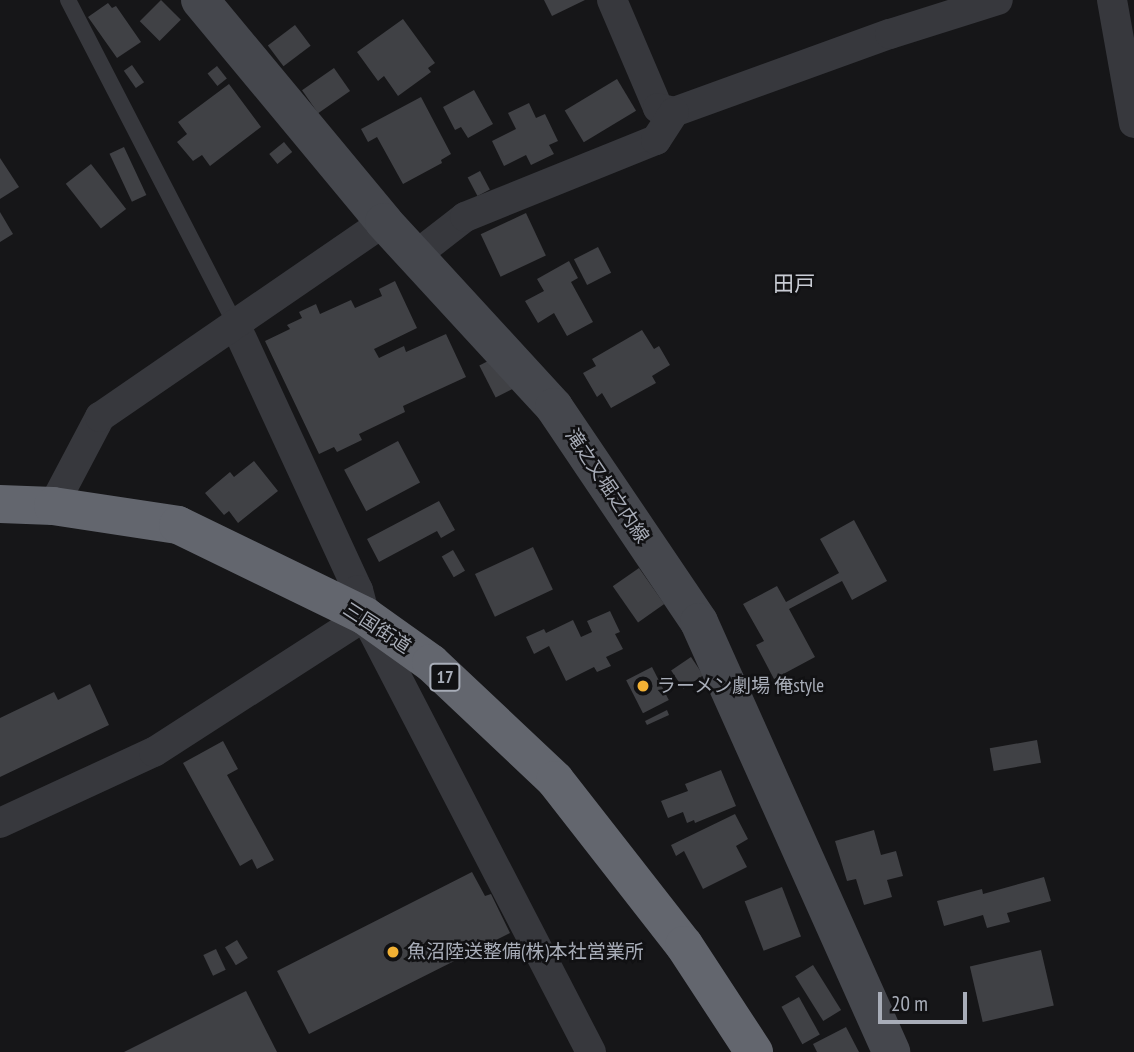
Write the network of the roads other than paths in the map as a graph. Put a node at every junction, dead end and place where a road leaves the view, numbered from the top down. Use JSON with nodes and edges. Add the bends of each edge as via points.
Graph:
{"nodes":[{"id":1,"x":68,"y":0,"type":"edge"},
{"id":2,"x":200,"y":0,"type":"edge"},
{"id":3,"x":612,"y":0,"type":"edge"},
{"id":4,"x":998,"y":0,"type":"edge"},
{"id":5,"x":1112,"y":0,"type":"edge"},
{"id":6,"x":674,"y":112,"type":"junction"},
{"id":7,"x":1134,"y":122,"type":"edge"},
{"id":8,"x":384,"y":222,"type":"junction"},
{"id":9,"x":416,"y":255,"type":"junction"},
{"id":10,"x":235,"y":324,"type":"junction"},
{"id":11,"x":0,"y":504,"type":"edge"},
{"id":12,"x":53,"y":506,"type":"junction"},
{"id":13,"x":365,"y":616,"type":"junction"},
{"id":14,"x":0,"y":823,"type":"edge"},
{"id":15,"x":591,"y":1052,"type":"edge"},
{"id":16,"x":754,"y":1052,"type":"edge"},
{"id":17,"x":891,"y":1052,"type":"edge"}],
"edges":[{"from":1,"to":10,"type":"lane"},
{"from":2,"to":8,"type":"main road","name":"滝之又堀之内線"},
{"from":3,"to":6,"type":"street","via":[[657,108]]},
{"from":4,"to":6,"type":"street"},
{"from":5,"to":7,"type":"street"},
{"from":6,"to":9,"type":"street","via":[[656,141],[466,217]]},
{"from":8,"to":9,"type":"main road","name":"滝之又堀之内線"},
{"from":8,"to":10,"type":"street"},
{"from":9,"to":17,"type":"main road","name":"滝之又堀之内線","via":[[554,407],[699,622]]},
{"from":10,"to":12,"type":"street","via":[[100,417]]},
{"from":10,"to":13,"type":"street","via":[[358,590]]},
{"from":11,"to":12,"type":"highway","name":"三国街道","number":"17"},
{"from":12,"to":13,"type":"highway","name":"三国街道","number":"17","via":[[178,525]]},
{"from":13,"to":14,"type":"street","via":[[154,752]]},
{"from":13,"to":15,"type":"street"},
{"from":13,"to":16,"type":"highway","name":"三国街道","number":"17","via":[[431,663],[555,780],[684,945]]}]}
